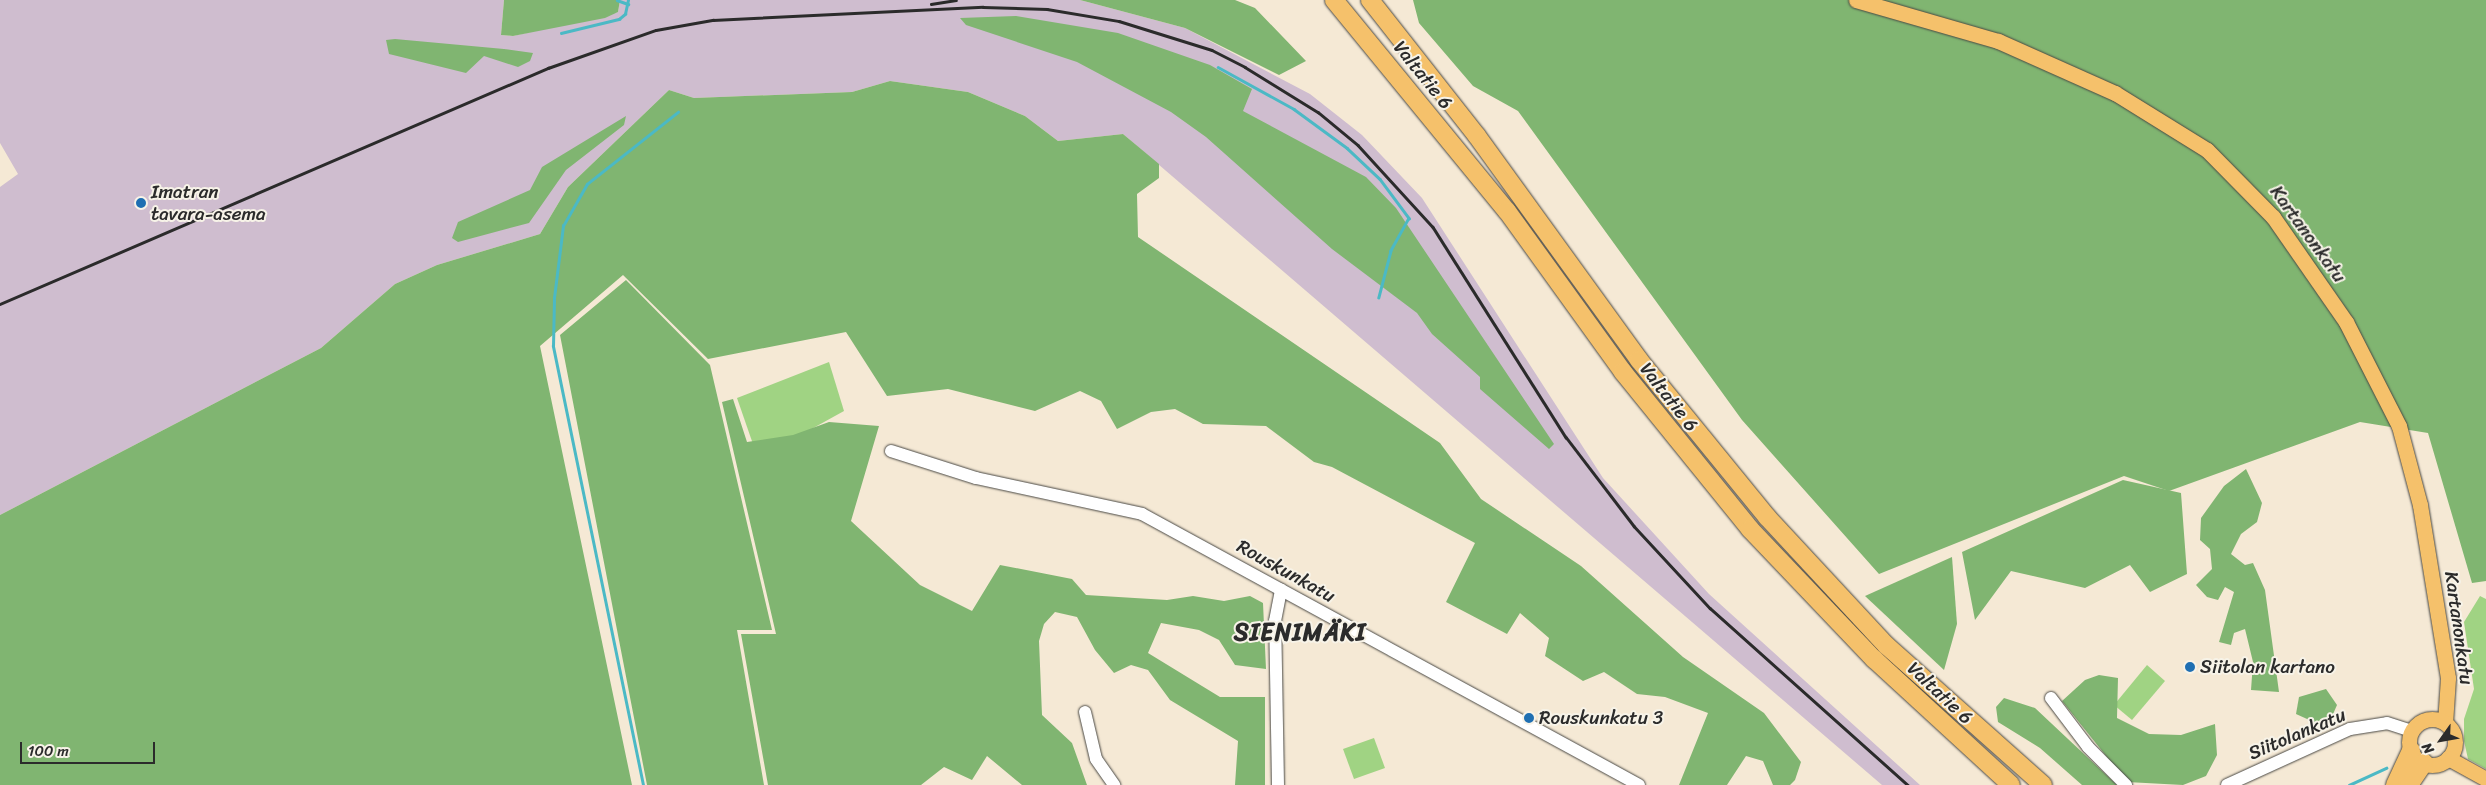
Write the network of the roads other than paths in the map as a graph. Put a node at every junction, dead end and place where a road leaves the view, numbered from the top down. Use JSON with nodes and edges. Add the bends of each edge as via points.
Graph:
{"nodes":[{"id":1,"x":1334,"y":0,"type":"edge"},
{"id":2,"x":1370,"y":0,"type":"edge"},
{"id":3,"x":1856,"y":0,"type":"edge"},
{"id":4,"x":892,"y":451,"type":"dead end"},
{"id":5,"x":1280,"y":590,"type":"junction"},
{"id":6,"x":2051,"y":698,"type":"dead end"},
{"id":7,"x":1085,"y":712,"type":"dead end"},
{"id":8,"x":2445,"y":723,"type":"junction"},
{"id":9,"x":2412,"y":731,"type":"junction"},
{"id":10,"x":1990,"y":741,"type":"junction"},
{"id":11,"x":2411,"y":750,"type":"junction"},
{"id":12,"x":2448,"y":758,"type":"junction"},
{"id":13,"x":2424,"y":763,"type":"junction"},
{"id":14,"x":2486,"y":779,"type":"edge"},
{"id":15,"x":1114,"y":785,"type":"edge"},
{"id":16,"x":1278,"y":785,"type":"edge"},
{"id":17,"x":1639,"y":785,"type":"edge"},
{"id":18,"x":2011,"y":785,"type":"edge"},
{"id":19,"x":2043,"y":785,"type":"edge"},
{"id":20,"x":2051,"y":785,"type":"edge"},
{"id":21,"x":2126,"y":785,"type":"edge"},
{"id":22,"x":2227,"y":785,"type":"edge"},
{"id":23,"x":2395,"y":785,"type":"edge"},
{"id":24,"x":2409,"y":785,"type":"edge"}],
"edges":[{"from":1,"to":18,"type":"highway","name":"Valtatie 6","via":[[1507,211],[1623,372],[1743,521],[1874,659]]},
{"from":2,"to":10,"type":"highway","name":"Valtatie 6","via":[[1477,136],[1700,439],[1825,583]]},
{"from":3,"to":8,"type":"main road","name":"Kartanonkatu","via":[[1998,41],[2115,93],[2207,150],[2273,217],[2346,322],[2399,426],[2420,506],[2448,678]]},
{"from":4,"to":5,"type":"street","name":"Rouskunkatu","via":[[976,478],[1142,514]]},
{"from":5,"to":16,"type":"street","via":[[1275,621]]},
{"from":5,"to":17,"type":"street","name":"Rouskunkatu"},
{"from":6,"to":21,"type":"street","via":[[2088,746]]},
{"from":7,"to":15,"type":"street","via":[[1096,759]]},
{"from":8,"to":9,"type":"main road","via":[[2427,720]]},
{"from":8,"to":12,"type":"main road","via":[[2454,736]]},
{"from":9,"to":11,"type":"main road"},
{"from":9,"to":22,"type":"street","name":"Siitolankatu","via":[[2387,723],[2350,729]]},
{"from":10,"to":19,"type":"highway","name":"Valtatie 6"},
{"from":10,"to":20,"type":"highway"},
{"from":11,"to":13,"type":"main road"},
{"from":11,"to":23,"type":"highway"},
{"from":12,"to":13,"type":"main road","via":[[2437,765]]},
{"from":12,"to":14,"type":"main road"},
{"from":13,"to":24,"type":"highway"}]}
